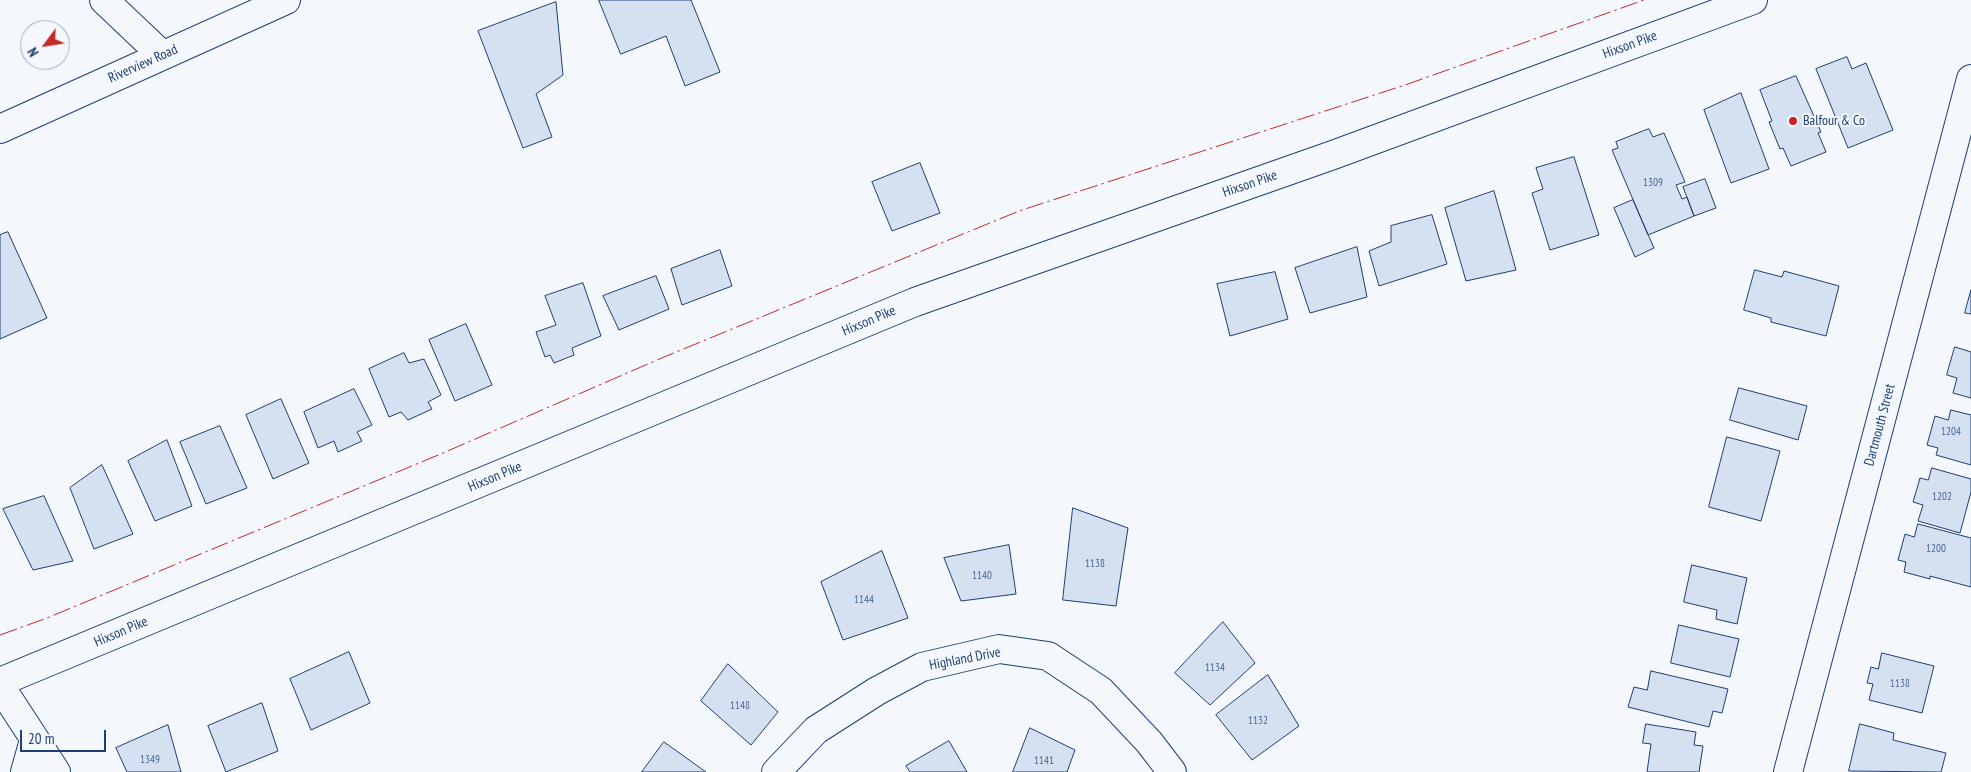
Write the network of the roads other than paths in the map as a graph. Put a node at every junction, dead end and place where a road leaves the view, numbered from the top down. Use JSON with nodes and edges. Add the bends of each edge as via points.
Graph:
{"nodes":[{"id":1,"x":104,"y":0,"type":"edge"},
{"id":2,"x":286,"y":0,"type":"edge"},
{"id":3,"x":1753,"y":0,"type":"edge"},
{"id":4,"x":162,"y":56,"type":"junction"},
{"id":5,"x":1971,"y":79,"type":"edge"},
{"id":6,"x":0,"y":129,"type":"edge"},
{"id":7,"x":0,"y":684,"type":"edge"},
{"id":8,"x":34,"y":740,"type":"junction"},
{"id":9,"x":25,"y":772,"type":"edge"},
{"id":10,"x":56,"y":772,"type":"edge"},
{"id":11,"x":776,"y":772,"type":"edge"},
{"id":12,"x":1172,"y":772,"type":"edge"},
{"id":13,"x":1788,"y":772,"type":"edge"}],
"edges":[{"from":1,"to":4,"type":"main road"},
{"from":2,"to":4,"type":"main road","name":"Riverview Road"},
{"from":3,"to":7,"type":"main road","name":"Hixson Pike","via":[[1333,155],[914,302]]},
{"from":4,"to":6,"type":"main road","name":"Riverview Road"},
{"from":5,"to":13,"type":"main road","name":"Dartmouth Street"},
{"from":7,"to":8,"type":"main road"},
{"from":8,"to":9,"type":"main road"},
{"from":8,"to":10,"type":"main road"},
{"from":11,"to":12,"type":"main road","name":"Highland Drive","via":[[816,730],[877,691],[922,667],[999,649],[1048,656],[1101,691]]}]}
